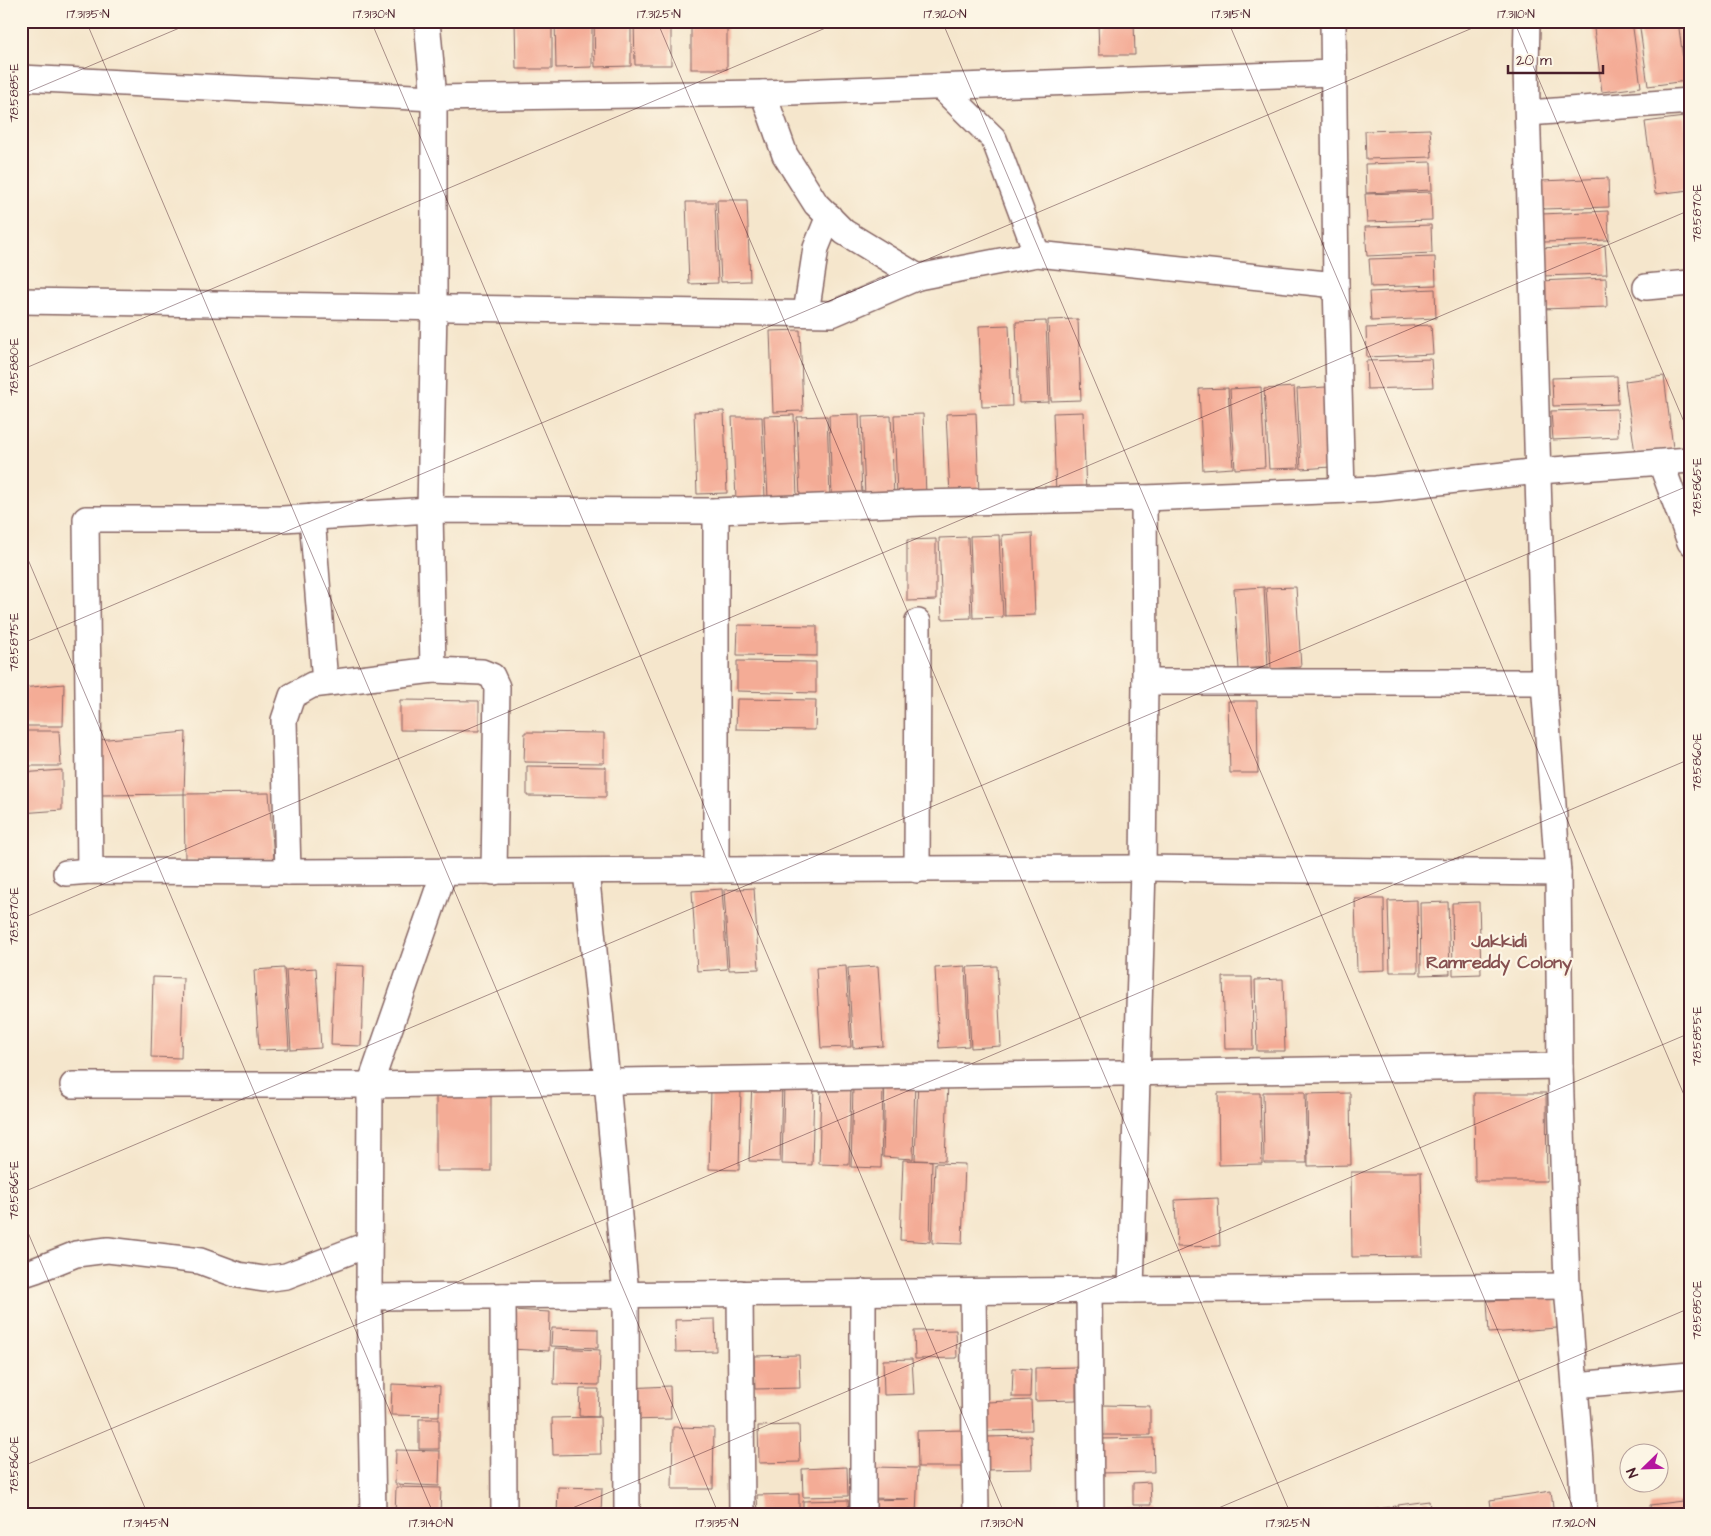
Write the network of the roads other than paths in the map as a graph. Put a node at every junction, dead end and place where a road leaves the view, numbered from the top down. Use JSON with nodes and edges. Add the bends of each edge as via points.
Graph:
{"nodes":[{"id":1,"x":427,"y":21,"type":"edge"},
{"id":2,"x":1333,"y":21,"type":"edge"},
{"id":3,"x":1527,"y":21,"type":"edge"},
{"id":4,"x":1334,"y":73,"type":"junction"},
{"id":5,"x":21,"y":78,"type":"edge"},
{"id":6,"x":941,"y":87,"type":"junction"},
{"id":7,"x":763,"y":93,"type":"junction"},
{"id":8,"x":434,"y":98,"type":"junction"},
{"id":9,"x":1690,"y":101,"type":"edge"},
{"id":10,"x":1528,"y":113,"type":"junction"},
{"id":11,"x":829,"y":216,"type":"junction"},
{"id":12,"x":1037,"y":254,"type":"junction"},
{"id":13,"x":918,"y":277,"type":"junction"},
{"id":14,"x":1690,"y":284,"type":"edge"},
{"id":15,"x":1336,"y":285,"type":"junction"},
{"id":16,"x":1646,"y":287,"type":"dead end"},
{"id":17,"x":21,"y":301,"type":"edge"},
{"id":18,"x":434,"y":308,"type":"junction"},
{"id":19,"x":806,"y":313,"type":"junction"},
{"id":20,"x":1690,"y":460,"type":"edge"},
{"id":21,"x":1661,"y":463,"type":"junction"},
{"id":22,"x":1539,"y":472,"type":"junction"},
{"id":23,"x":1342,"y":490,"type":"junction"},
{"id":24,"x":1144,"y":498,"type":"junction"},
{"id":25,"x":430,"y":510,"type":"junction"},
{"id":26,"x":716,"y":511,"type":"junction"},
{"id":27,"x":312,"y":517,"type":"junction"},
{"id":28,"x":1690,"y":542,"type":"edge"},
{"id":29,"x":918,"y":622,"type":"dead end"},
{"id":30,"x":433,"y":670,"type":"junction"},
{"id":31,"x":1145,"y":682,"type":"junction"},
{"id":32,"x":1544,"y":682,"type":"junction"},
{"id":33,"x":325,"y":683,"type":"junction"},
{"id":34,"x":1143,"y":868,"type":"junction"},
{"id":35,"x":716,"y":870,"type":"junction"},
{"id":36,"x":918,"y":870,"type":"junction"},
{"id":37,"x":90,"y":871,"type":"junction"},
{"id":38,"x":586,"y":871,"type":"junction"},
{"id":39,"x":288,"y":872,"type":"junction"},
{"id":40,"x":444,"y":872,"type":"junction"},
{"id":41,"x":494,"y":872,"type":"junction"},
{"id":42,"x":66,"y":873,"type":"dead end"},
{"id":43,"x":1558,"y":873,"type":"junction"},
{"id":44,"x":1560,"y":1066,"type":"junction"},
{"id":45,"x":1136,"y":1073,"type":"junction"},
{"id":46,"x":608,"y":1081,"type":"junction"},
{"id":47,"x":370,"y":1085,"type":"junction"},
{"id":48,"x":73,"y":1086,"type":"dead end"},
{"id":49,"x":369,"y":1244,"type":"junction"},
{"id":50,"x":21,"y":1275,"type":"edge"},
{"id":51,"x":1567,"y":1286,"type":"junction"},
{"id":52,"x":1089,"y":1290,"type":"junction"},
{"id":53,"x":1131,"y":1290,"type":"junction"},
{"id":54,"x":863,"y":1292,"type":"junction"},
{"id":55,"x":973,"y":1292,"type":"junction"},
{"id":56,"x":740,"y":1294,"type":"junction"},
{"id":57,"x":626,"y":1295,"type":"junction"},
{"id":58,"x":503,"y":1296,"type":"junction"},
{"id":59,"x":369,"y":1297,"type":"junction"},
{"id":60,"x":1690,"y":1375,"type":"edge"},
{"id":61,"x":1575,"y":1385,"type":"junction"},
{"id":62,"x":373,"y":1515,"type":"edge"},
{"id":63,"x":504,"y":1515,"type":"edge"},
{"id":64,"x":627,"y":1515,"type":"edge"},
{"id":65,"x":742,"y":1515,"type":"edge"},
{"id":66,"x":863,"y":1515,"type":"edge"},
{"id":67,"x":976,"y":1515,"type":"edge"},
{"id":68,"x":1091,"y":1515,"type":"edge"},
{"id":69,"x":1584,"y":1515,"type":"edge"}],
"edges":[{"from":1,"to":8,"type":"street"},
{"from":2,"to":4,"type":"street"},
{"from":3,"to":10,"type":"street"},
{"from":4,"to":6,"type":"street"},
{"from":4,"to":15,"type":"street"},
{"from":5,"to":8,"type":"street"},
{"from":6,"to":7,"type":"street"},
{"from":6,"to":12,"type":"street","via":[[994,140]]},
{"from":7,"to":8,"type":"street"},
{"from":7,"to":11,"type":"street","via":[[785,155],[816,204]]},
{"from":8,"to":18,"type":"street"},
{"from":9,"to":10,"type":"street"},
{"from":10,"to":22,"type":"street"},
{"from":11,"to":13,"type":"street","via":[[844,232]]},
{"from":11,"to":19,"type":"street","via":[[816,248]]},
{"from":12,"to":13,"type":"street"},
{"from":12,"to":15,"type":"street"},
{"from":13,"to":19,"type":"street","via":[[832,314]]},
{"from":14,"to":16,"type":"street"},
{"from":15,"to":23,"type":"street"},
{"from":17,"to":18,"type":"street"},
{"from":18,"to":19,"type":"street"},
{"from":18,"to":25,"type":"street"},
{"from":20,"to":21,"type":"street"},
{"from":21,"to":22,"type":"street"},
{"from":21,"to":28,"type":"street"},
{"from":22,"to":23,"type":"street"},
{"from":22,"to":32,"type":"street"},
{"from":23,"to":24,"type":"street"},
{"from":24,"to":26,"type":"street"},
{"from":24,"to":31,"type":"street"},
{"from":25,"to":26,"type":"street"},
{"from":25,"to":27,"type":"street"},
{"from":25,"to":30,"type":"street"},
{"from":26,"to":35,"type":"street"},
{"from":27,"to":33,"type":"street"},
{"from":27,"to":37,"type":"street","via":[[86,519]]},
{"from":29,"to":36,"type":"street"},
{"from":30,"to":33,"type":"street"},
{"from":30,"to":41,"type":"street","via":[[482,672],[492,676],[497,687]]},
{"from":31,"to":32,"type":"street"},
{"from":31,"to":34,"type":"street"},
{"from":32,"to":43,"type":"street"},
{"from":33,"to":39,"type":"street","via":[[312,685],[292,696],[284,720]]},
{"from":34,"to":36,"type":"street"},
{"from":34,"to":43,"type":"street"},
{"from":34,"to":45,"type":"street"},
{"from":35,"to":36,"type":"street"},
{"from":35,"to":38,"type":"street"},
{"from":37,"to":39,"type":"street"},
{"from":37,"to":42,"type":"street"},
{"from":38,"to":41,"type":"street"},
{"from":38,"to":46,"type":"street"},
{"from":39,"to":40,"type":"street"},
{"from":40,"to":41,"type":"street"},
{"from":40,"to":47,"type":"street"},
{"from":43,"to":44,"type":"street"},
{"from":44,"to":45,"type":"street"},
{"from":44,"to":51,"type":"street"},
{"from":45,"to":46,"type":"street"},
{"from":45,"to":53,"type":"street"},
{"from":46,"to":47,"type":"street"},
{"from":46,"to":57,"type":"street"},
{"from":47,"to":48,"type":"street"},
{"from":47,"to":49,"type":"street"},
{"from":49,"to":50,"type":"street","via":[[286,1276],[264,1279],[238,1276],[200,1261],[108,1250],[76,1254]]},
{"from":49,"to":59,"type":"street"},
{"from":51,"to":53,"type":"street"},
{"from":51,"to":61,"type":"street"},
{"from":52,"to":53,"type":"street"},
{"from":52,"to":55,"type":"street"},
{"from":52,"to":68,"type":"street"},
{"from":54,"to":55,"type":"street"},
{"from":54,"to":56,"type":"street"},
{"from":54,"to":66,"type":"street"},
{"from":55,"to":67,"type":"street"},
{"from":56,"to":57,"type":"street"},
{"from":56,"to":65,"type":"street"},
{"from":57,"to":58,"type":"street"},
{"from":57,"to":64,"type":"street"},
{"from":58,"to":59,"type":"street"},
{"from":58,"to":63,"type":"street"},
{"from":59,"to":62,"type":"street"},
{"from":60,"to":61,"type":"street"},
{"from":61,"to":69,"type":"street"}]}
